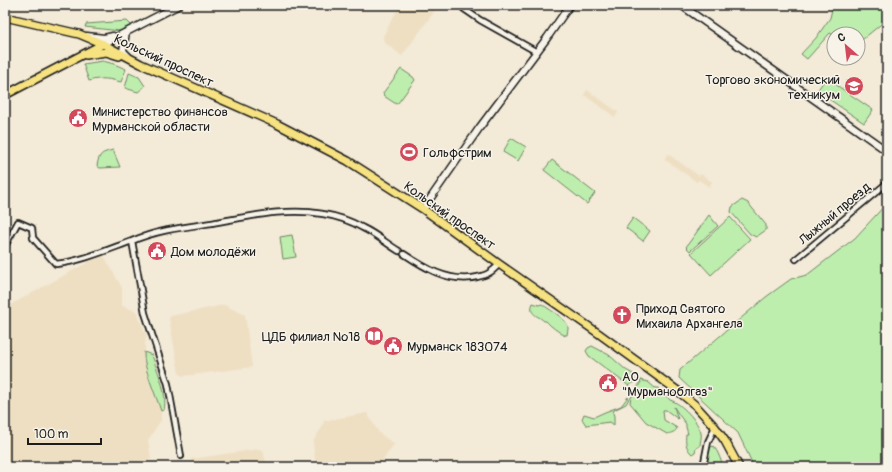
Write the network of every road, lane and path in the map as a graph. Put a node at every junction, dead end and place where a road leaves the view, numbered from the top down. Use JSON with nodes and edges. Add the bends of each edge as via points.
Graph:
{"nodes":[{"id":1,"x":179,"y":5,"type":"edge"},
{"id":2,"x":465,"y":5,"type":"edge"},
{"id":3,"x":570,"y":5,"type":"edge"},
{"id":4,"x":681,"y":5,"type":"edge"},
{"id":5,"x":5,"y":17,"type":"edge"},
{"id":6,"x":126,"y":32,"type":"junction"},
{"id":7,"x":79,"y":34,"type":"junction"},
{"id":8,"x":103,"y":44,"type":"junction"},
{"id":9,"x":537,"y":52,"type":"junction"},
{"id":10,"x":79,"y":55,"type":"junction"},
{"id":11,"x":133,"y":60,"type":"junction"},
{"id":12,"x":5,"y":95,"type":"edge"},
{"id":13,"x":887,"y":151,"type":"edge"},
{"id":14,"x":887,"y":183,"type":"edge"},
{"id":15,"x":423,"y":209,"type":"junction"},
{"id":16,"x":132,"y":241,"type":"junction"},
{"id":17,"x":5,"y":246,"type":"edge"},
{"id":18,"x":399,"y":251,"type":"dead end"},
{"id":19,"x":404,"y":254,"type":"dead end"},
{"id":20,"x":796,"y":259,"type":"dead end"},
{"id":21,"x":499,"y":264,"type":"junction"},
{"id":22,"x":715,"y":427,"type":"junction"},
{"id":23,"x":181,"y":456,"type":"dead end"},
{"id":24,"x":703,"y":467,"type":"edge"},
{"id":25,"x":739,"y":467,"type":"edge"}],
"edges":[{"from":1,"to":6,"type":"street"},
{"from":2,"to":9,"type":"street","via":[[464,8],[480,20]]},
{"from":3,"to":9,"type":"street"},
{"from":4,"to":13,"type":"street"},
{"from":5,"to":7,"type":"main road","name":"Кольский проспект"},
{"from":6,"to":7,"type":"street","via":[[104,38]]},
{"from":6,"to":8,"type":"street"},
{"from":6,"to":11,"type":"street","via":[[123,51]]},
{"from":7,"to":8,"type":"main road","name":"Кольский проспект"},
{"from":8,"to":10,"type":"main road"},
{"from":8,"to":11,"type":"main road","name":"Кольский проспект"},
{"from":9,"to":15,"type":"street","via":[[480,127]]},
{"from":10,"to":11,"type":"main road","via":[[106,52]]},
{"from":10,"to":12,"type":"main road"},
{"from":11,"to":15,"type":"main road","name":"Кольский проспект","via":[[314,143],[354,164]]},
{"from":14,"to":20,"type":"street","name":"Лыжный проезд"},
{"from":15,"to":21,"type":"main road","name":"Кольский проспект"},
{"from":16,"to":17,"type":"street","via":[[81,259],[56,264],[33,238],[32,228],[18,222]]},
{"from":16,"to":18,"type":"street","via":[[146,235],[203,224],[269,213],[301,212],[324,214],[344,220],[364,228]]},
{"from":16,"to":23,"type":"street","via":[[145,313],[168,384]]},
{"from":19,"to":21,"type":"street","via":[[436,273],[450,278],[484,276]]},
{"from":21,"to":22,"type":"main road","name":"Кольский проспект","via":[[678,391]]},
{"from":22,"to":24,"type":"street","via":[[708,442]]},
{"from":22,"to":25,"type":"main road","name":"Кольский проспект"}]}
